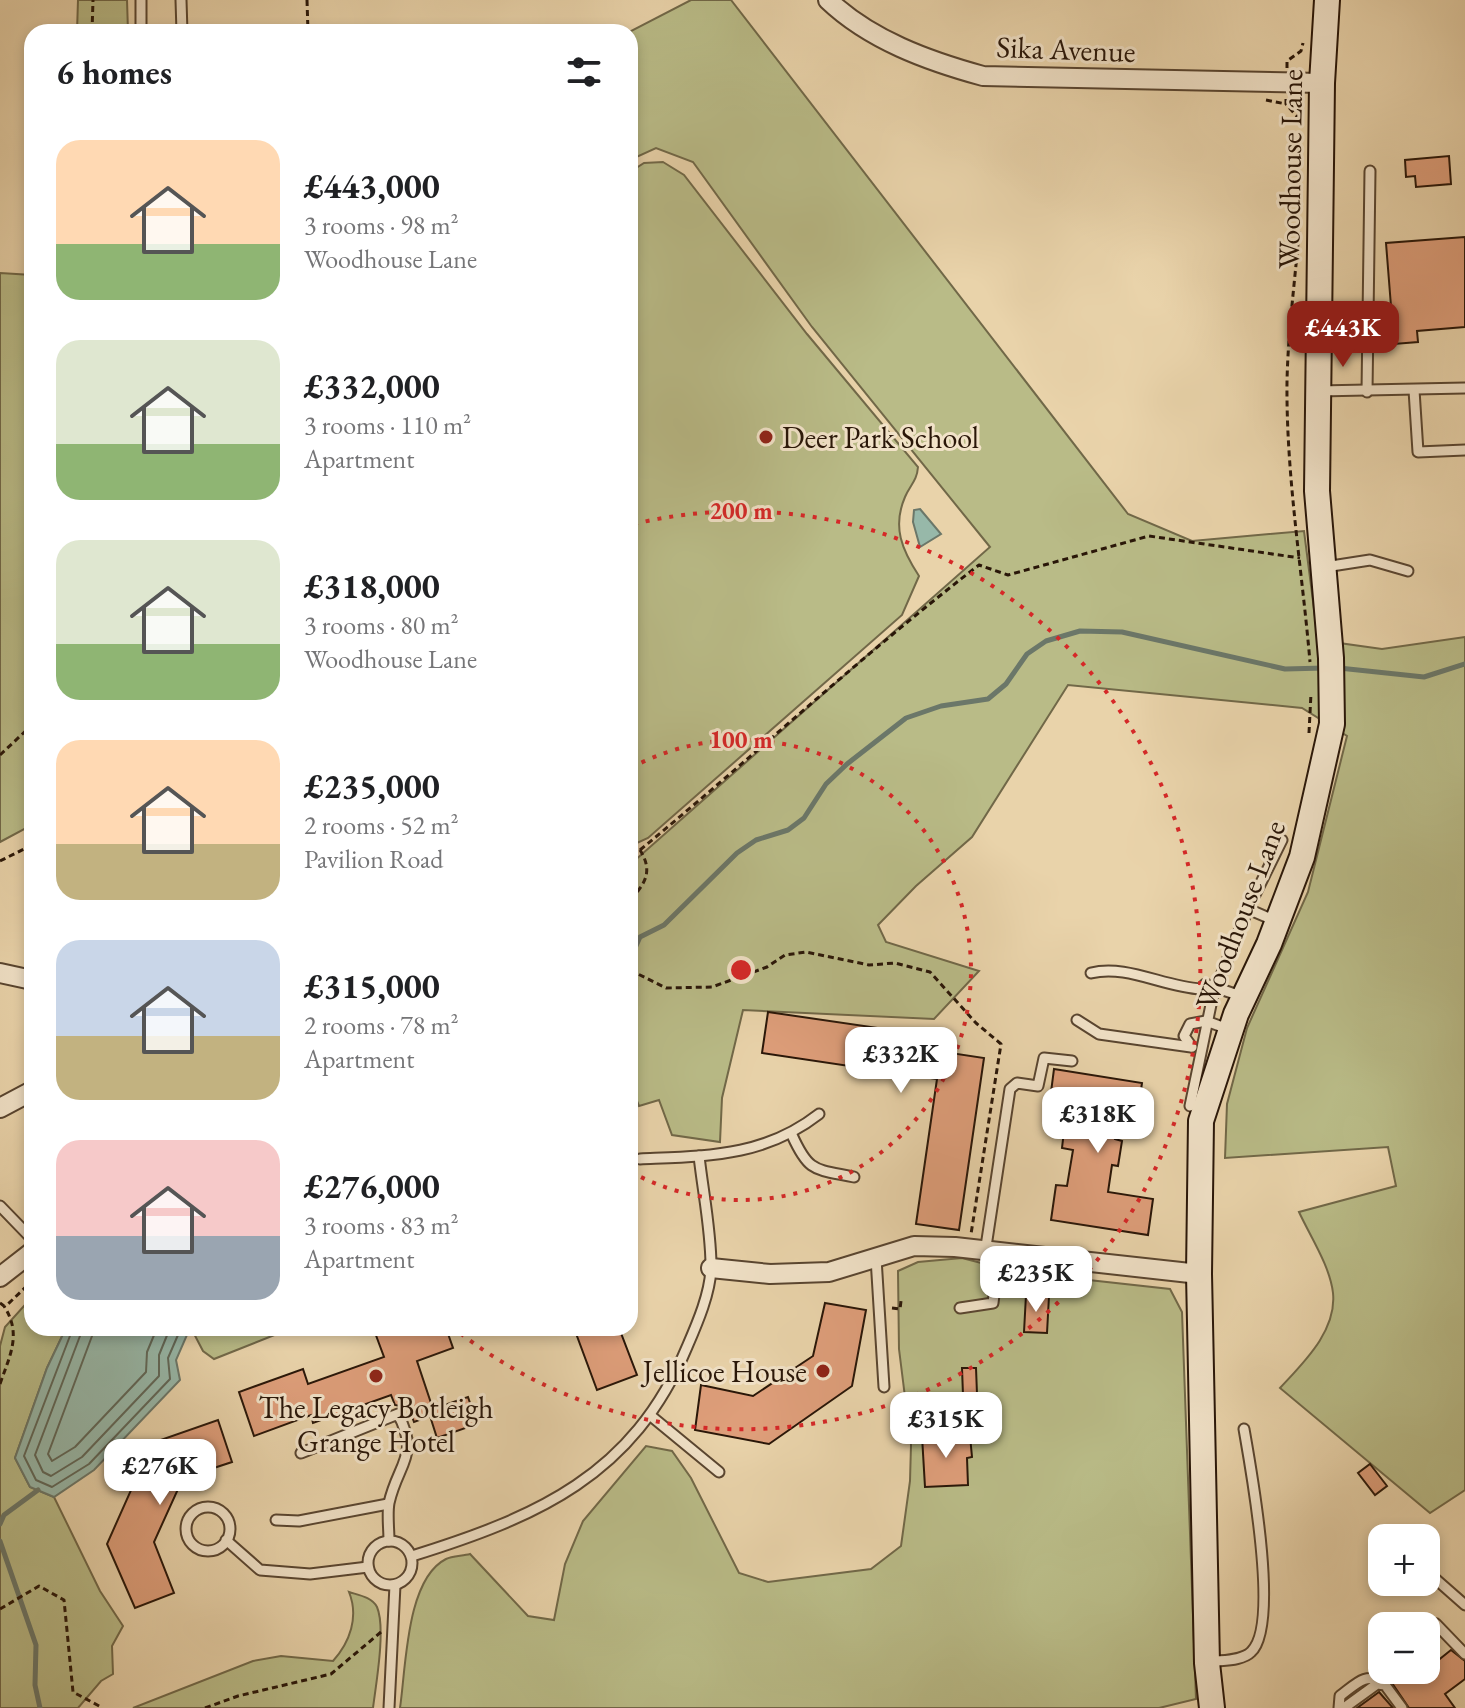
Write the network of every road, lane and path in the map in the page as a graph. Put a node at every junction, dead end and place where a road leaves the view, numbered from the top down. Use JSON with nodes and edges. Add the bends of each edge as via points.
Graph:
{"nodes":[{"id":1,"x":93,"y":0,"type":"edge"},
{"id":2,"x":141,"y":0,"type":"edge"},
{"id":3,"x":181,"y":0,"type":"edge"},
{"id":4,"x":307,"y":0,"type":"edge"},
{"id":5,"x":828,"y":0,"type":"edge"},
{"id":6,"x":1327,"y":0,"type":"edge"},
{"id":7,"x":92,"y":24,"type":"edge"},
{"id":8,"x":141,"y":24,"type":"edge"},
{"id":9,"x":182,"y":24,"type":"edge"},
{"id":10,"x":308,"y":24,"type":"edge"},
{"id":11,"x":1305,"y":36,"type":"dead end"},
{"id":12,"x":1287,"y":82,"type":"junction"},
{"id":13,"x":1322,"y":83,"type":"junction"},
{"id":14,"x":1306,"y":131,"type":"dead end"},
{"id":15,"x":1370,"y":171,"type":"dead end"},
{"id":16,"x":1300,"y":220,"type":"dead end"},
{"id":17,"x":1319,"y":316,"type":"junction"},
{"id":18,"x":1370,"y":319,"type":"junction"},
{"id":19,"x":1465,"y":388,"type":"edge"},
{"id":20,"x":1414,"y":390,"type":"junction"},
{"id":21,"x":1318,"y":391,"type":"junction"},
{"id":22,"x":1367,"y":392,"type":"junction"},
{"id":23,"x":1465,"y":450,"type":"edge"},
{"id":24,"x":1311,"y":563,"type":"junction"},
{"id":25,"x":1408,"y":571,"type":"dead end"},
{"id":26,"x":1325,"y":666,"type":"junction"},
{"id":27,"x":24,"y":732,"type":"edge"},
{"id":28,"x":0,"y":755,"type":"edge"},
{"id":29,"x":1282,"y":840,"type":"dead end"},
{"id":30,"x":24,"y":849,"type":"edge"},
{"id":31,"x":640,"y":850,"type":"joint"},
{"id":32,"x":0,"y":861,"type":"edge"},
{"id":33,"x":638,"y":892,"type":"edge"},
{"id":34,"x":1248,"y":909,"type":"junction"},
{"id":35,"x":1278,"y":922,"type":"junction"},
{"id":36,"x":0,"y":973,"type":"edge"},
{"id":37,"x":1091,"y":973,"type":"dead end"},
{"id":38,"x":638,"y":974,"type":"edge"},
{"id":39,"x":24,"y":978,"type":"edge"},
{"id":40,"x":1216,"y":987,"type":"junction"},
{"id":41,"x":1244,"y":997,"type":"junction"},
{"id":42,"x":1077,"y":1020,"type":"dead end"},
{"id":43,"x":1206,"y":1021,"type":"junction"},
{"id":44,"x":1230,"y":1030,"type":"junction"},
{"id":45,"x":1195,"y":1047,"type":"junction"},
{"id":46,"x":1072,"y":1061,"type":"dead end"},
{"id":47,"x":24,"y":1095,"type":"edge"},
{"id":48,"x":1190,"y":1106,"type":"dead end"},
{"id":49,"x":0,"y":1108,"type":"edge"},
{"id":50,"x":819,"y":1114,"type":"dead end"},
{"id":51,"x":792,"y":1135,"type":"junction"},
{"id":52,"x":699,"y":1156,"type":"junction"},
{"id":53,"x":640,"y":1159,"type":"dead end"},
{"id":54,"x":854,"y":1177,"type":"dead end"},
{"id":55,"x":0,"y":1206,"type":"edge"},
{"id":56,"x":24,"y":1231,"type":"edge"},
{"id":57,"x":984,"y":1252,"type":"junction"},
{"id":58,"x":24,"y":1258,"type":"edge"},
{"id":59,"x":876,"y":1258,"type":"junction"},
{"id":60,"x":711,"y":1268,"type":"junction"},
{"id":61,"x":1199,"y":1274,"type":"junction"},
{"id":62,"x":0,"y":1277,"type":"edge"},
{"id":63,"x":24,"y":1287,"type":"edge"},
{"id":64,"x":901,"y":1301,"type":"dead end"},
{"id":65,"x":2,"y":1304,"type":"edge"},
{"id":66,"x":889,"y":1308,"type":"dead end"},
{"id":67,"x":960,"y":1308,"type":"dead end"},
{"id":68,"x":0,"y":1384,"type":"edge"},
{"id":69,"x":884,"y":1387,"type":"dead end"},
{"id":70,"x":651,"y":1416,"type":"junction"},
{"id":71,"x":1244,"y":1429,"type":"dead end"},
{"id":72,"x":301,"y":1453,"type":"dead end"},
{"id":73,"x":719,"y":1472,"type":"dead end"},
{"id":74,"x":388,"y":1504,"type":"junction"},
{"id":75,"x":276,"y":1520,"type":"dead end"},
{"id":76,"x":226,"y":1540,"type":"junction"},
{"id":77,"x":389,"y":1541,"type":"junction"},
{"id":78,"x":412,"y":1556,"type":"junction"},
{"id":79,"x":368,"y":1567,"type":"junction"},
{"id":80,"x":1440,"y":1583,"type":"edge"},
{"id":81,"x":395,"y":1585,"type":"junction"},
{"id":82,"x":1465,"y":1605,"type":"edge"},
{"id":83,"x":0,"y":1609,"type":"edge"},
{"id":84,"x":396,"y":1620,"type":"junction"},
{"id":85,"x":1440,"y":1628,"type":"edge"},
{"id":86,"x":1465,"y":1654,"type":"edge"},
{"id":87,"x":1207,"y":1663,"type":"junction"},
{"id":88,"x":101,"y":1707,"type":"edge"},
{"id":89,"x":205,"y":1708,"type":"edge"},
{"id":90,"x":389,"y":1708,"type":"edge"},
{"id":91,"x":1212,"y":1708,"type":"edge"},
{"id":92,"x":1341,"y":1708,"type":"edge"},
{"id":93,"x":1402,"y":1708,"type":"edge"}],
"edges":[{"from":1,"to":7,"type":"path"},
{"from":2,"to":8,"type":"lane"},
{"from":3,"to":9,"type":"lane"},
{"from":4,"to":10,"type":"path"},
{"from":5,"to":12,"type":"street","name":"Sika Avenue","via":[[897,46],[983,76]]},
{"from":6,"to":13,"type":"street","name":"Woodhouse Lane"},
{"from":11,"to":12,"type":"path","via":[[1301,51],[1287,61]]},
{"from":12,"to":13,"type":"street","name":"Sika Avenue"},
{"from":12,"to":14,"type":"path","via":[[1286,104]]},
{"from":13,"to":17,"type":"street","name":"Woodhouse Lane"},
{"from":15,"to":18,"type":"lane"},
{"from":16,"to":24,"type":"path","via":[[1287,385],[1290,465]]},
{"from":17,"to":18,"type":"lane"},
{"from":17,"to":21,"type":"street","name":"Woodhouse Lane"},
{"from":18,"to":22,"type":"lane"},
{"from":19,"to":20,"type":"lane"},
{"from":20,"to":22,"type":"lane"},
{"from":20,"to":23,"type":"lane","via":[[1418,452]]},
{"from":21,"to":22,"type":"lane"},
{"from":21,"to":24,"type":"street","name":"Woodhouse Lane"},
{"from":24,"to":25,"type":"lane","via":[[1370,560]]},
{"from":24,"to":26,"type":"street","name":"Woodhouse Lane"},
{"from":24,"to":26,"type":"path"},
{"from":24,"to":31,"type":"path","via":[[1149,536],[1008,575],[979,565]]},
{"from":26,"to":35,"type":"street","name":"Woodhouse Lane","via":[[1332,724],[1306,842]]},
{"from":27,"to":28,"type":"path"},
{"from":29,"to":34,"type":"lane"},
{"from":30,"to":32,"type":"path"},
{"from":31,"to":33,"type":"path","via":[[648,863],[647,882]]},
{"from":34,"to":35,"type":"lane"},
{"from":34,"to":40,"type":"lane"},
{"from":35,"to":41,"type":"street","name":"Woodhouse Lane"},
{"from":36,"to":39,"type":"street"},
{"from":37,"to":40,"type":"lane","via":[[1109,968],[1173,987]]},
{"from":38,"to":57,"type":"path","via":[[666,988],[712,987],[785,955],[806,952],[930,972],[1001,1044]]},
{"from":40,"to":41,"type":"lane"},
{"from":40,"to":43,"type":"lane"},
{"from":41,"to":44,"type":"street","name":"Woodhouse Lane"},
{"from":42,"to":45,"type":"lane","via":[[1099,1034]]},
{"from":43,"to":44,"type":"lane"},
{"from":43,"to":45,"type":"lane"},
{"from":43,"to":45,"type":"lane","via":[[1186,1027],[1184,1036]]},
{"from":44,"to":61,"type":"street","name":"Woodhouse Lane","via":[[1201,1121]]},
{"from":45,"to":48,"type":"lane"},
{"from":46,"to":57,"type":"lane","via":[[1044,1058],[1038,1086],[1017,1083],[1010,1089]]},
{"from":47,"to":49,"type":"street"},
{"from":50,"to":51,"type":"lane"},
{"from":51,"to":52,"type":"lane","via":[[753,1149]]},
{"from":51,"to":54,"type":"lane","via":[[804,1161]]},
{"from":52,"to":53,"type":"lane"},
{"from":52,"to":60,"type":"lane"},
{"from":55,"to":56,"type":"lane"},
{"from":57,"to":59,"type":"street","via":[[914,1246]]},
{"from":57,"to":61,"type":"street"},
{"from":57,"to":67,"type":"lane","via":[[993,1303]]},
{"from":58,"to":62,"type":"street"},
{"from":59,"to":60,"type":"street","via":[[829,1272]]},
{"from":59,"to":69,"type":"lane"},
{"from":60,"to":70,"type":"lane","via":[[697,1326]]},
{"from":61,"to":87,"type":"street","name":"Woodhouse Lane"},
{"from":63,"to":65,"type":"path"},
{"from":64,"to":66,"type":"path","via":[[900,1309]]},
{"from":65,"to":68,"type":"path","via":[[15,1325],[15,1338]]},
{"from":70,"to":73,"type":"lane"},
{"from":70,"to":78,"type":"lane","via":[[604,1464],[541,1509]]},
{"from":71,"to":87,"type":"lane","via":[[1255,1489],[1266,1621],[1253,1651]]},
{"from":72,"to":74,"type":"lane","via":[[398,1414],[409,1435],[407,1454]]},
{"from":74,"to":75,"type":"lane","via":[[299,1521]]},
{"from":74,"to":77,"type":"lane"},
{"from":76,"to":76,"type":"lane","via":[[216,1549],[196,1547],[186,1532],[188,1519],[203,1508],[215,1508],[227,1518]]},
{"from":76,"to":79,"type":"lane","via":[[260,1570],[310,1574]]},
{"from":77,"to":78,"type":"lane","via":[[403,1545]]},
{"from":77,"to":79,"type":"lane","via":[[370,1552]]},
{"from":78,"to":81,"type":"lane","via":[[411,1571]]},
{"from":79,"to":81,"type":"lane","via":[[381,1584]]},
{"from":80,"to":82,"type":"lane"},
{"from":81,"to":84,"type":"lane"},
{"from":83,"to":88,"type":"path","via":[[39,1586],[64,1600],[73,1692]]},
{"from":84,"to":89,"type":"path","via":[[331,1674]]},
{"from":84,"to":90,"type":"lane"},
{"from":85,"to":86,"type":"lane"},
{"from":87,"to":91,"type":"street","name":"Woodhouse Lane"},
{"from":92,"to":93,"type":"lane","via":[[1372,1684],[1385,1685]]}]}
